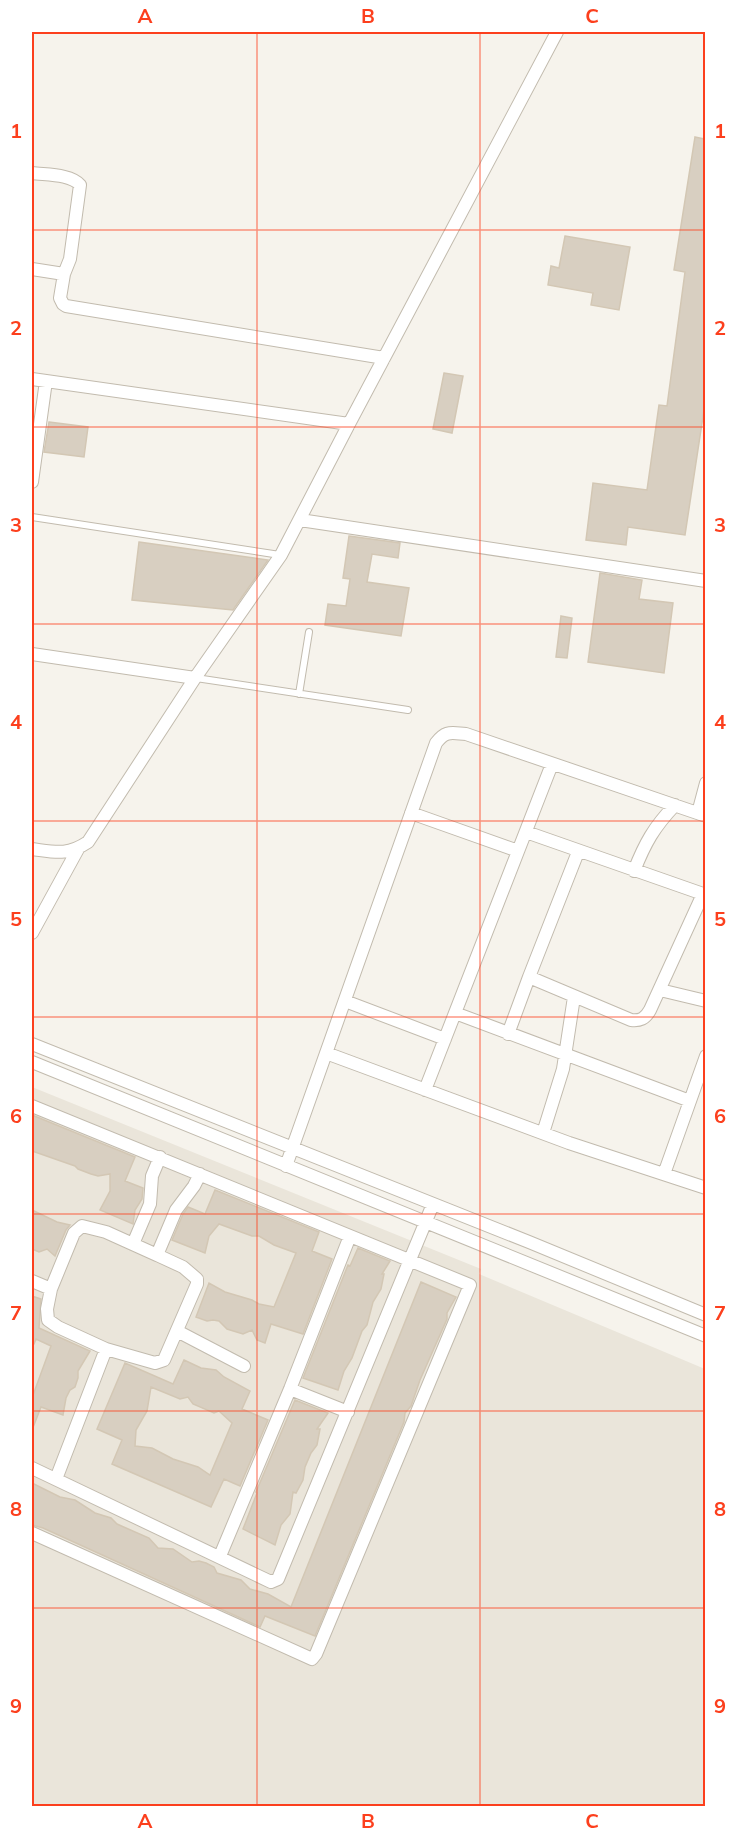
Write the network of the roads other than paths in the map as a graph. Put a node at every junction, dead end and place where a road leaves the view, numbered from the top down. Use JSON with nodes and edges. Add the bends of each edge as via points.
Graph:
{"nodes":[{"id":1,"x":557,"y":32,"type":"edge"},
{"id":2,"x":32,"y":173,"type":"edge"},
{"id":3,"x":32,"y":269,"type":"edge"},
{"id":4,"x":64,"y":274,"type":"junction"},
{"id":5,"x":384,"y":358,"type":"junction"},
{"id":6,"x":32,"y":379,"type":"edge"},
{"id":7,"x":46,"y":381,"type":"junction"},
{"id":8,"x":349,"y":424,"type":"junction"},
{"id":9,"x":32,"y":482,"type":"edge"},
{"id":10,"x":32,"y":517,"type":"edge"},
{"id":11,"x":300,"y":520,"type":"junction"},
{"id":12,"x":281,"y":555,"type":"junction"},
{"id":13,"x":705,"y":581,"type":"edge"},
{"id":14,"x":309,"y":632,"type":"dead end"},
{"id":15,"x":32,"y":654,"type":"edge"},
{"id":16,"x":195,"y":678,"type":"junction"},
{"id":17,"x":299,"y":694,"type":"junction"},
{"id":18,"x":408,"y":710,"type":"dead end"},
{"id":19,"x":552,"y":764,"type":"junction"},
{"id":20,"x":705,"y":783,"type":"edge"},
{"id":21,"x":675,"y":805,"type":"junction"},
{"id":22,"x":411,"y":813,"type":"junction"},
{"id":23,"x":702,"y":814,"type":"edge"},
{"id":24,"x":526,"y":832,"type":"junction"},
{"id":25,"x":32,"y":849,"type":"edge"},
{"id":26,"x":78,"y":849,"type":"junction"},
{"id":27,"x":518,"y":851,"type":"junction"},
{"id":28,"x":578,"y":852,"type":"junction"},
{"id":29,"x":634,"y":871,"type":"junction"},
{"id":30,"x":704,"y":895,"type":"edge"},
{"id":31,"x":32,"y":933,"type":"edge"},
{"id":32,"x":530,"y":977,"type":"junction"},
{"id":33,"x":660,"y":990,"type":"junction"},
{"id":34,"x":574,"y":997,"type":"junction"},
{"id":35,"x":345,"y":1001,"type":"junction"},
{"id":36,"x":705,"y":1001,"type":"edge"},
{"id":37,"x":455,"y":1013,"type":"junction"},
{"id":38,"x":508,"y":1034,"type":"junction"},
{"id":39,"x":445,"y":1039,"type":"junction"},
{"id":40,"x":32,"y":1044,"type":"edge"},
{"id":41,"x":326,"y":1053,"type":"junction"},
{"id":42,"x":565,"y":1056,"type":"junction"},
{"id":43,"x":705,"y":1056,"type":"edge"},
{"id":44,"x":32,"y":1062,"type":"edge"},
{"id":45,"x":425,"y":1090,"type":"junction"},
{"id":46,"x":690,"y":1101,"type":"junction"},
{"id":47,"x":32,"y":1106,"type":"edge"},
{"id":48,"x":543,"y":1134,"type":"junction"},
{"id":49,"x":293,"y":1148,"type":"junction"},
{"id":50,"x":160,"y":1157,"type":"junction"},
{"id":51,"x":286,"y":1166,"type":"junction"},
{"id":52,"x":200,"y":1174,"type":"junction"},
{"id":53,"x":664,"y":1174,"type":"junction"},
{"id":54,"x":705,"y":1188,"type":"edge"},
{"id":55,"x":434,"y":1204,"type":"junction"},
{"id":56,"x":427,"y":1223,"type":"junction"},
{"id":57,"x":350,"y":1236,"type":"junction"},
{"id":58,"x":133,"y":1244,"type":"junction"},
{"id":59,"x":157,"y":1255,"type":"junction"},
{"id":60,"x":411,"y":1261,"type":"junction"},
{"id":61,"x":32,"y":1281,"type":"edge"},
{"id":62,"x":51,"y":1289,"type":"junction"},
{"id":63,"x":705,"y":1315,"type":"edge"},
{"id":64,"x":177,"y":1331,"type":"junction"},
{"id":65,"x":705,"y":1336,"type":"edge"},
{"id":66,"x":106,"y":1349,"type":"junction"},
{"id":67,"x":244,"y":1366,"type":"dead end"},
{"id":68,"x":290,"y":1389,"type":"junction"},
{"id":69,"x":348,"y":1412,"type":"junction"},
{"id":70,"x":32,"y":1468,"type":"edge"},
{"id":71,"x":56,"y":1479,"type":"junction"},
{"id":72,"x":32,"y":1533,"type":"edge"},
{"id":73,"x":220,"y":1557,"type":"junction"}],
"edges":[{"from":1,"to":5,"type":"street"},
{"from":2,"to":4,"type":"street","via":[[70,178],[80,185]]},
{"from":3,"to":4,"type":"street"},
{"from":4,"to":5,"type":"street","via":[[60,298],[66,306]]},
{"from":5,"to":8,"type":"street"},
{"from":6,"to":7,"type":"street"},
{"from":7,"to":8,"type":"street"},
{"from":7,"to":9,"type":"street"},
{"from":8,"to":11,"type":"street"},
{"from":10,"to":12,"type":"lane"},
{"from":11,"to":12,"type":"street"},
{"from":11,"to":13,"type":"street"},
{"from":12,"to":16,"type":"street"},
{"from":14,"to":17,"type":"lane"},
{"from":15,"to":16,"type":"street"},
{"from":16,"to":17,"type":"lane"},
{"from":16,"to":26,"type":"street","via":[[97,830]]},
{"from":17,"to":18,"type":"lane"},
{"from":19,"to":21,"type":"street"},
{"from":19,"to":22,"type":"street","via":[[466,734],[442,735]]},
{"from":19,"to":24,"type":"street"},
{"from":20,"to":23,"type":"street"},
{"from":21,"to":23,"type":"street"},
{"from":21,"to":29,"type":"street","via":[[656,825]]},
{"from":22,"to":27,"type":"street"},
{"from":22,"to":35,"type":"street"},
{"from":24,"to":27,"type":"street"},
{"from":24,"to":28,"type":"street"},
{"from":25,"to":26,"type":"street","via":[[64,853]]},
{"from":26,"to":31,"type":"street"},
{"from":27,"to":37,"type":"street"},
{"from":28,"to":29,"type":"street"},
{"from":28,"to":32,"type":"street"},
{"from":29,"to":30,"type":"street"},
{"from":30,"to":33,"type":"street"},
{"from":32,"to":34,"type":"street"},
{"from":32,"to":38,"type":"street"},
{"from":33,"to":34,"type":"street","via":[[648,1015],[638,1021]]},
{"from":33,"to":36,"type":"street"},
{"from":34,"to":42,"type":"street"},
{"from":35,"to":39,"type":"street"},
{"from":35,"to":41,"type":"street"},
{"from":37,"to":38,"type":"street"},
{"from":37,"to":39,"type":"street"},
{"from":38,"to":42,"type":"street"},
{"from":39,"to":45,"type":"street"},
{"from":40,"to":49,"type":"street"},
{"from":41,"to":45,"type":"street"},
{"from":41,"to":49,"type":"street"},
{"from":42,"to":46,"type":"street"},
{"from":42,"to":48,"type":"street"},
{"from":43,"to":46,"type":"street"},
{"from":44,"to":51,"type":"street"},
{"from":45,"to":48,"type":"street"},
{"from":46,"to":53,"type":"street"},
{"from":47,"to":50,"type":"street"},
{"from":48,"to":53,"type":"street"},
{"from":49,"to":51,"type":"street"},
{"from":49,"to":55,"type":"street"},
{"from":50,"to":52,"type":"street"},
{"from":50,"to":58,"type":"street","via":[[152,1176],[150,1204]]},
{"from":51,"to":56,"type":"street"},
{"from":52,"to":57,"type":"street"},
{"from":52,"to":59,"type":"street","via":[[176,1210]]},
{"from":53,"to":54,"type":"street"},
{"from":55,"to":56,"type":"street"},
{"from":55,"to":63,"type":"street"},
{"from":56,"to":60,"type":"street"},
{"from":56,"to":65,"type":"street"},
{"from":57,"to":60,"type":"street"},
{"from":57,"to":68,"type":"street"},
{"from":58,"to":59,"type":"street"},
{"from":58,"to":62,"type":"street","via":[[82,1226],[74,1233]]},
{"from":59,"to":64,"type":"street","via":[[183,1267],[197,1279]]},
{"from":60,"to":69,"type":"street"},
{"from":60,"to":72,"type":"street","via":[[469,1284],[470,1288],[314,1658],[308,1659]]},
{"from":61,"to":62,"type":"street"},
{"from":62,"to":66,"type":"street","via":[[48,1320]]},
{"from":64,"to":66,"type":"street","via":[[161,1362]]},
{"from":64,"to":67,"type":"street"},
{"from":66,"to":71,"type":"street"},
{"from":68,"to":69,"type":"street"},
{"from":68,"to":73,"type":"street"},
{"from":69,"to":73,"type":"street","via":[[278,1579],[271,1582]]},
{"from":70,"to":71,"type":"street"},
{"from":71,"to":73,"type":"street"}]}
